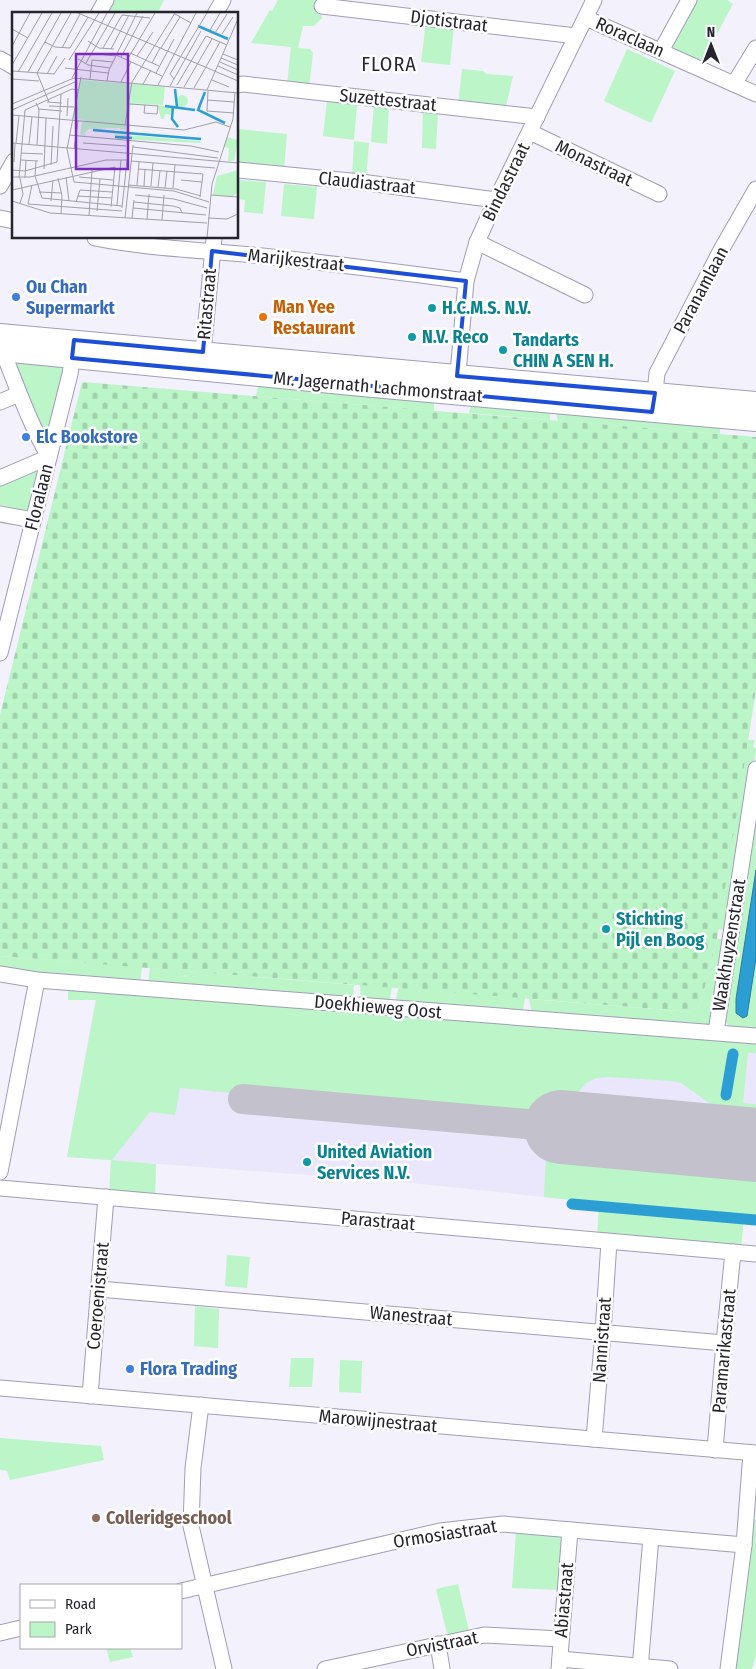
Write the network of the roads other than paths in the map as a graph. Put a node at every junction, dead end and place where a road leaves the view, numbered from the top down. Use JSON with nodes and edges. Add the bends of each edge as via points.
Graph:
{"nodes":[{"id":1,"x":106,"y":0,"type":"edge"},
{"id":2,"x":223,"y":0,"type":"edge"},
{"id":3,"x":594,"y":0,"type":"edge"},
{"id":4,"x":689,"y":0,"type":"edge"},
{"id":5,"x":322,"y":6,"type":"dead end"},
{"id":6,"x":99,"y":12,"type":"edge"},
{"id":7,"x":216,"y":12,"type":"edge"},
{"id":8,"x":586,"y":18,"type":"junction"},
{"id":9,"x":576,"y":36,"type":"junction"},
{"id":10,"x":756,"y":48,"type":"edge"},
{"id":11,"x":661,"y":51,"type":"junction"},
{"id":12,"x":0,"y":59,"type":"edge"},
{"id":13,"x":12,"y":66,"type":"edge"},
{"id":14,"x":734,"y":84,"type":"junction"},
{"id":15,"x":239,"y":85,"type":"edge"},
{"id":16,"x":756,"y":94,"type":"edge"},
{"id":17,"x":537,"y":117,"type":"junction"},
{"id":18,"x":530,"y":132,"type":"junction"},
{"id":19,"x":12,"y":165,"type":"edge"},
{"id":20,"x":239,"y":170,"type":"edge"},
{"id":21,"x":0,"y":186,"type":"edge"},
{"id":22,"x":756,"y":189,"type":"edge"},
{"id":23,"x":659,"y":194,"type":"dead end"},
{"id":24,"x":496,"y":200,"type":"junction"},
{"id":25,"x":101,"y":239,"type":"edge"},
{"id":26,"x":477,"y":242,"type":"junction"},
{"id":27,"x":213,"y":244,"type":"edge"},
{"id":28,"x":466,"y":281,"type":"junction"},
{"id":29,"x":586,"y":295,"type":"dead end"},
{"id":30,"x":1,"y":346,"type":"edge"},
{"id":31,"x":73,"y":349,"type":"junction"},
{"id":32,"x":202,"y":361,"type":"junction"},
{"id":33,"x":456,"y":385,"type":"junction"},
{"id":34,"x":19,"y":394,"type":"junction"},
{"id":35,"x":0,"y":402,"type":"edge"},
{"id":36,"x":756,"y":402,"type":"edge"},
{"id":37,"x":654,"y":403,"type":"junction"},
{"id":38,"x":756,"y":421,"type":"edge"},
{"id":39,"x":49,"y":457,"type":"junction"},
{"id":40,"x":0,"y":478,"type":"edge"},
{"id":41,"x":0,"y":514,"type":"edge"},
{"id":42,"x":33,"y":520,"type":"junction"},
{"id":43,"x":0,"y":652,"type":"edge"},
{"id":44,"x":756,"y":769,"type":"edge"},
{"id":45,"x":0,"y":974,"type":"edge"},
{"id":46,"x":37,"y":980,"type":"junction"},
{"id":47,"x":716,"y":1032,"type":"junction"},
{"id":48,"x":756,"y":1036,"type":"edge"},
{"id":49,"x":0,"y":1172,"type":"edge"},
{"id":50,"x":0,"y":1188,"type":"edge"},
{"id":51,"x":106,"y":1197,"type":"junction"},
{"id":52,"x":609,"y":1242,"type":"junction"},
{"id":53,"x":733,"y":1252,"type":"junction"},
{"id":54,"x":756,"y":1254,"type":"edge"},
{"id":55,"x":99,"y":1289,"type":"junction"},
{"id":56,"x":603,"y":1332,"type":"junction"},
{"id":57,"x":724,"y":1343,"type":"junction"},
{"id":58,"x":0,"y":1388,"type":"edge"},
{"id":59,"x":90,"y":1396,"type":"junction"},
{"id":60,"x":201,"y":1406,"type":"junction"},
{"id":61,"x":594,"y":1439,"type":"junction"},
{"id":62,"x":716,"y":1450,"type":"junction"},
{"id":63,"x":754,"y":1453,"type":"edge"},
{"id":64,"x":570,"y":1530,"type":"junction"},
{"id":65,"x":652,"y":1537,"type":"junction"},
{"id":66,"x":744,"y":1545,"type":"junction"},
{"id":67,"x":205,"y":1585,"type":"junction"},
{"id":68,"x":182,"y":1591,"type":"edge"},
{"id":69,"x":20,"y":1628,"type":"edge"},
{"id":70,"x":0,"y":1633,"type":"edge"},
{"id":71,"x":561,"y":1639,"type":"junction"},
{"id":72,"x":438,"y":1644,"type":"junction"},
{"id":73,"x":559,"y":1664,"type":"edge"},
{"id":74,"x":334,"y":1668,"type":"edge"},
{"id":75,"x":641,"y":1668,"type":"edge"},
{"id":76,"x":224,"y":1669,"type":"edge"},
{"id":77,"x":442,"y":1669,"type":"edge"},
{"id":78,"x":670,"y":1669,"type":"edge"},
{"id":79,"x":728,"y":1669,"type":"edge"}],
"edges":[{"from":1,"to":6,"type":"street"},
{"from":2,"to":7,"type":"street"},
{"from":3,"to":8,"type":"street","name":"Bindastraat"},
{"from":4,"to":11,"type":"street"},
{"from":5,"to":9,"type":"street","name":"Djotistraat"},
{"from":8,"to":9,"type":"street","name":"Bindastraat"},
{"from":8,"to":11,"type":"street","name":"Roraclaan"},
{"from":9,"to":17,"type":"street","name":"Bindastraat"},
{"from":10,"to":14,"type":"street"},
{"from":11,"to":14,"type":"street","name":"Roraclaan"},
{"from":12,"to":13,"type":"street"},
{"from":14,"to":16,"type":"street","name":"Roraclaan"},
{"from":15,"to":17,"type":"street","name":"Suzettestraat"},
{"from":17,"to":18,"type":"street","name":"Bindastraat"},
{"from":18,"to":23,"type":"street","name":"Monastraat"},
{"from":18,"to":24,"type":"street","name":"Bindastraat"},
{"from":19,"to":21,"type":"street"},
{"from":20,"to":24,"type":"street","name":"Claudiastraat"},
{"from":22,"to":37,"type":"street","name":"Paranamlaan","via":[[657,373]]},
{"from":24,"to":26,"type":"street","name":"Bindastraat"},
{"from":25,"to":27,"type":"street","name":"Marijkestraat","via":[[142,246]]},
{"from":26,"to":28,"type":"street","name":"Bindastraat"},
{"from":26,"to":29,"type":"street"},
{"from":27,"to":28,"type":"street","name":"Marijkestraat","via":[[302,260]]},
{"from":27,"to":32,"type":"street","name":"Ritastraat"},
{"from":28,"to":33,"type":"street","name":"Bindastraat"},
{"from":30,"to":31,"type":"main road","name":"Mr. Jagernath Lachmonstraat"},
{"from":30,"to":34,"type":"street"},
{"from":31,"to":32,"type":"main road","name":"Mr. Jagernath Lachmonstraat"},
{"from":31,"to":39,"type":"street","name":"Floralaan"},
{"from":32,"to":33,"type":"main road","name":"Mr. Jagernath Lachmonstraat"},
{"from":33,"to":37,"type":"main road","name":"Mr. Jagernath Lachmonstraat"},
{"from":34,"to":35,"type":"street"},
{"from":34,"to":39,"type":"street"},
{"from":36,"to":37,"type":"main road","name":"Mr. Jagernath Lachmonstraat"},
{"from":37,"to":38,"type":"main road","name":"Mr. Jagernath Lachmonstraat"},
{"from":39,"to":40,"type":"street"},
{"from":39,"to":42,"type":"street","name":"Floralaan"},
{"from":41,"to":42,"type":"street"},
{"from":42,"to":43,"type":"street","name":"Floralaan"},
{"from":44,"to":47,"type":"street","name":"Waakhuyzenstraat"},
{"from":45,"to":46,"type":"street","name":"Doekhieweg Oost"},
{"from":46,"to":47,"type":"street","name":"Doekhieweg Oost"},
{"from":46,"to":49,"type":"street"},
{"from":47,"to":48,"type":"street","name":"Doekhieweg Oost"},
{"from":50,"to":51,"type":"street","name":"Parastraat"},
{"from":51,"to":52,"type":"street","name":"Parastraat"},
{"from":51,"to":55,"type":"street","name":"Coeroenistraat"},
{"from":52,"to":53,"type":"street","name":"Parastraat"},
{"from":52,"to":56,"type":"street","name":"Nannistraat"},
{"from":53,"to":54,"type":"street","name":"Parastraat"},
{"from":53,"to":57,"type":"street","name":"Paramarikastraat"},
{"from":55,"to":56,"type":"street","name":"Wanestraat"},
{"from":55,"to":59,"type":"street","name":"Coeroenistraat"},
{"from":56,"to":57,"type":"street","name":"Wanestraat"},
{"from":56,"to":61,"type":"street","name":"Nannistraat"},
{"from":57,"to":62,"type":"street","name":"Paramarikastraat"},
{"from":58,"to":59,"type":"street","name":"Marowijnestraat"},
{"from":59,"to":60,"type":"street","name":"Marowijnestraat"},
{"from":60,"to":61,"type":"street","name":"Marowijnestraat"},
{"from":60,"to":67,"type":"street","via":[[193,1468],[191,1526]]},
{"from":61,"to":62,"type":"street","name":"Marowijnestraat"},
{"from":62,"to":63,"type":"street","name":"Marowijnestraat"},
{"from":63,"to":66,"type":"street"},
{"from":64,"to":65,"type":"street","name":"Ormosiastraat"},
{"from":64,"to":67,"type":"street","name":"Ormosiastraat","via":[[503,1524],[440,1531]]},
{"from":64,"to":71,"type":"street","name":"Abiastraat"},
{"from":65,"to":66,"type":"street","name":"Ormosiastraat"},
{"from":65,"to":75,"type":"street"},
{"from":66,"to":79,"type":"street"},
{"from":67,"to":68,"type":"street","name":"Ormosiastraat"},
{"from":67,"to":76,"type":"street"},
{"from":69,"to":70,"type":"street"},
{"from":71,"to":72,"type":"street","name":"Orvistraat","via":[[484,1635]]},
{"from":71,"to":73,"type":"street","name":"Abiastraat"},
{"from":72,"to":74,"type":"street","name":"Orvistraat"},
{"from":72,"to":77,"type":"street"},
{"from":73,"to":75,"type":"street"},
{"from":75,"to":78,"type":"street"}]}
